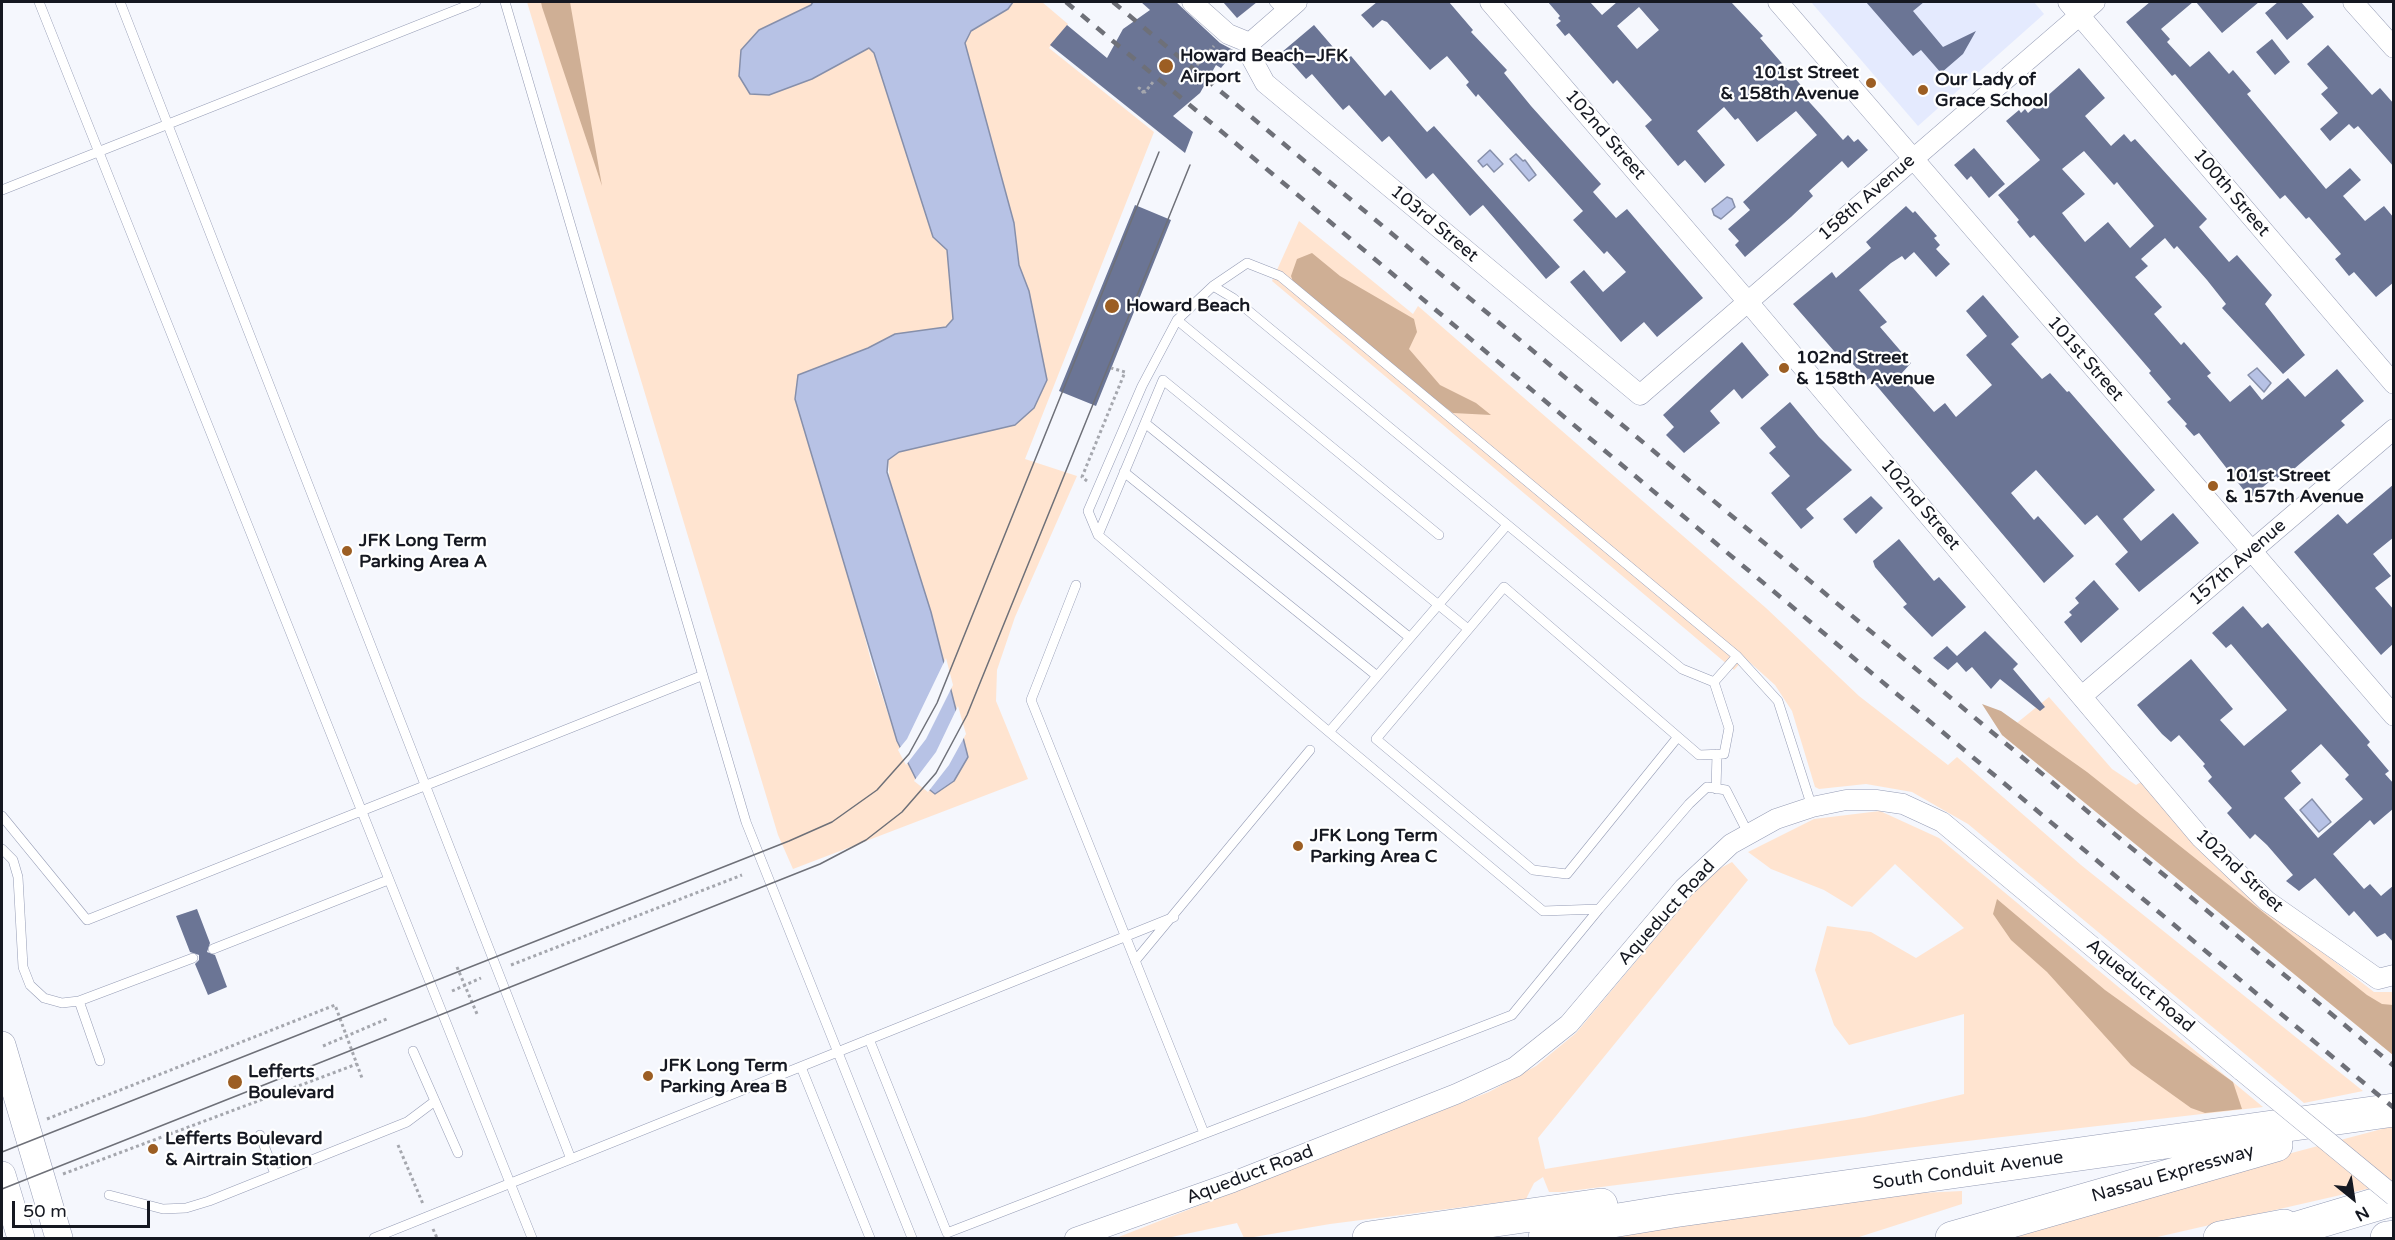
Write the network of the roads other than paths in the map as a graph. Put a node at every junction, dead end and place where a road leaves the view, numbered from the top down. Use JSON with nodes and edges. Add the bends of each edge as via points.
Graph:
{"nodes":[{"id":1,"x":39,"y":2,"type":"edge"},
{"id":2,"x":120,"y":2,"type":"edge"},
{"id":3,"x":476,"y":2,"type":"edge"},
{"id":4,"x":505,"y":2,"type":"edge"},
{"id":5,"x":1192,"y":2,"type":"edge"},
{"id":6,"x":1490,"y":2,"type":"edge"},
{"id":7,"x":1778,"y":2,"type":"edge"},
{"id":8,"x":2095,"y":2,"type":"edge"},
{"id":9,"x":2353,"y":2,"type":"edge"},
{"id":10,"x":1285,"y":5,"type":"edge"},
{"id":11,"x":2074,"y":8,"type":"edge"},
{"id":12,"x":1252,"y":42,"type":"junction"},
{"id":13,"x":2394,"y":48,"type":"edge"},
{"id":14,"x":168,"y":124,"type":"junction"},
{"id":15,"x":99,"y":152,"type":"junction"},
{"id":16,"x":1913,"y":159,"type":"junction"},
{"id":17,"x":2,"y":190,"type":"edge"},
{"id":18,"x":1213,"y":286,"type":"junction"},
{"id":19,"x":1748,"y":302,"type":"junction"},
{"id":20,"x":1177,"y":320,"type":"junction"},
{"id":21,"x":2394,"y":384,"type":"edge"},
{"id":22,"x":1640,"y":395,"type":"joint"},
{"id":23,"x":1145,"y":423,"type":"junction"},
{"id":24,"x":2394,"y":429,"type":"edge"},
{"id":25,"x":1124,"y":472,"type":"junction"},
{"id":26,"x":1506,"y":525,"type":"junction"},
{"id":27,"x":1098,"y":535,"type":"junction"},
{"id":28,"x":1438,"y":535,"type":"dead end"},
{"id":29,"x":2251,"y":552,"type":"junction"},
{"id":30,"x":1076,"y":585,"type":"dead end"},
{"id":31,"x":1438,"y":604,"type":"junction"},
{"id":32,"x":1468,"y":629,"type":"junction"},
{"id":33,"x":1408,"y":638,"type":"junction"},
{"id":34,"x":1737,"y":656,"type":"junction"},
{"id":35,"x":701,"y":676,"type":"junction"},
{"id":36,"x":1377,"y":676,"type":"junction"},
{"id":37,"x":1714,"y":682,"type":"junction"},
{"id":38,"x":2082,"y":696,"type":"junction"},
{"id":39,"x":2394,"y":716,"type":"edge"},
{"id":40,"x":1329,"y":732,"type":"junction"},
{"id":41,"x":1677,"y":738,"type":"junction"},
{"id":42,"x":1310,"y":750,"type":"dead end"},
{"id":43,"x":1717,"y":754,"type":"junction"},
{"id":44,"x":425,"y":786,"type":"junction"},
{"id":45,"x":1716,"y":789,"type":"junction"},
{"id":46,"x":1812,"y":807,"type":"junction"},
{"id":47,"x":361,"y":811,"type":"junction"},
{"id":48,"x":2,"y":816,"type":"edge"},
{"id":49,"x":1749,"y":832,"type":"junction"},
{"id":50,"x":2,"y":849,"type":"edge"},
{"id":51,"x":388,"y":880,"type":"junction"},
{"id":52,"x":1599,"y":909,"type":"junction"},
{"id":53,"x":1174,"y":917,"type":"junction"},
{"id":54,"x":1125,"y":936,"type":"junction"},
{"id":55,"x":213,"y":950,"type":"dead end"},
{"id":56,"x":193,"y":958,"type":"dead end"},
{"id":57,"x":1136,"y":961,"type":"junction"},
{"id":58,"x":2386,"y":977,"type":"edge"},
{"id":59,"x":79,"y":1001,"type":"junction"},
{"id":60,"x":869,"y":1040,"type":"junction"},
{"id":61,"x":2,"y":1045,"type":"edge"},
{"id":62,"x":413,"y":1051,"type":"dead end"},
{"id":63,"x":836,"y":1053,"type":"junction"},
{"id":64,"x":100,"y":1061,"type":"dead end"},
{"id":65,"x":801,"y":1066,"type":"junction"},
{"id":66,"x":435,"y":1101,"type":"junction"},
{"id":67,"x":2394,"y":1111,"type":"edge"},
{"id":68,"x":1204,"y":1133,"type":"junction"},
{"id":69,"x":260,"y":1135,"type":"dead end"},
{"id":70,"x":458,"y":1153,"type":"dead end"},
{"id":71,"x":571,"y":1159,"type":"junction"},
{"id":72,"x":275,"y":1174,"type":"junction"},
{"id":73,"x":2,"y":1175,"type":"edge"},
{"id":74,"x":510,"y":1184,"type":"junction"},
{"id":75,"x":1830,"y":1190,"type":"junction"},
{"id":76,"x":109,"y":1195,"type":"dead end"},
{"id":77,"x":2394,"y":1198,"type":"edge"},
{"id":78,"x":2330,"y":1218,"type":"junction"},
{"id":79,"x":2394,"y":1237,"type":"edge"},
{"id":80,"x":21,"y":1239,"type":"edge"},
{"id":81,"x":59,"y":1239,"type":"edge"},
{"id":82,"x":374,"y":1239,"type":"edge"},
{"id":83,"x":532,"y":1239,"type":"edge"},
{"id":84,"x":870,"y":1239,"type":"edge"},
{"id":85,"x":912,"y":1239,"type":"edge"},
{"id":86,"x":1076,"y":1239,"type":"edge"},
{"id":87,"x":1369,"y":1239,"type":"edge"},
{"id":88,"x":1545,"y":1239,"type":"edge"},
{"id":89,"x":1952,"y":1239,"type":"edge"},
{"id":90,"x":2220,"y":1239,"type":"edge"},
{"id":91,"x":2264,"y":1239,"type":"edge"},
{"id":92,"x":2387,"y":1239,"type":"edge"}],
"edges":[{"from":1,"to":15,"type":"lane"},
{"from":2,"to":14,"type":"lane"},
{"from":3,"to":14,"type":"lane"},
{"from":4,"to":35,"type":"lane"},
{"from":5,"to":12,"type":"street","via":[[1228,34]]},
{"from":6,"to":19,"type":"street","name":"102nd Street"},
{"from":7,"to":16,"type":"street","name":"101st Street"},
{"from":8,"to":11,"type":"street","name":"158th Avenue"},
{"from":9,"to":13,"type":"street"},
{"from":10,"to":12,"type":"street"},
{"from":11,"to":16,"type":"street","name":"158th Avenue"},
{"from":11,"to":21,"type":"street","name":"100th Street"},
{"from":12,"to":22,"type":"street","name":"103rd Street","via":[[1252,59],[1265,83]]},
{"from":14,"to":15,"type":"lane"},
{"from":14,"to":44,"type":"lane"},
{"from":15,"to":17,"type":"lane"},
{"from":15,"to":47,"type":"lane"},
{"from":16,"to":19,"type":"street","name":"158th Avenue"},
{"from":16,"to":29,"type":"street","name":"101st Street"},
{"from":18,"to":20,"type":"lane"},
{"from":18,"to":26,"type":"lane","via":[[1233,298]]},
{"from":18,"to":34,"type":"lane","via":[[1247,263],[1280,276]]},
{"from":19,"to":22,"type":"street","name":"158th Avenue"},
{"from":19,"to":38,"type":"street","name":"102nd Street"},
{"from":20,"to":27,"type":"lane","via":[[1096,488],[1088,511]]},
{"from":20,"to":28,"type":"lane"},
{"from":23,"to":25,"type":"lane"},
{"from":23,"to":31,"type":"lane","via":[[1163,380]]},
{"from":23,"to":33,"type":"lane"},
{"from":24,"to":29,"type":"street","name":"157th Avenue"},
{"from":25,"to":27,"type":"lane"},
{"from":25,"to":36,"type":"lane"},
{"from":26,"to":31,"type":"lane"},
{"from":26,"to":37,"type":"lane","via":[[1682,669]]},
{"from":27,"to":40,"type":"lane"},
{"from":29,"to":38,"type":"street","name":"157th Avenue"},
{"from":29,"to":39,"type":"street","name":"101st Street"},
{"from":30,"to":54,"type":"lane","via":[[1031,700]]},
{"from":31,"to":32,"type":"lane"},
{"from":31,"to":33,"type":"lane"},
{"from":32,"to":41,"type":"lane","via":[[1504,586]]},
{"from":32,"to":41,"type":"lane","via":[[1376,739],[1533,870],[1567,874]]},
{"from":33,"to":36,"type":"lane"},
{"from":34,"to":37,"type":"lane"},
{"from":34,"to":46,"type":"lane","via":[[1778,701]]},
{"from":35,"to":44,"type":"lane"},
{"from":35,"to":63,"type":"lane","via":[[746,822]]},
{"from":36,"to":40,"type":"lane"},
{"from":37,"to":43,"type":"lane","via":[[1729,728],[1724,754]]},
{"from":38,"to":58,"type":"street","name":"102nd Street","via":[[2200,838],[2267,901]]},
{"from":40,"to":52,"type":"lane","via":[[1543,911]]},
{"from":41,"to":43,"type":"lane","via":[[1699,755]]},
{"from":42,"to":53,"type":"lane"},
{"from":43,"to":45,"type":"lane"},
{"from":44,"to":47,"type":"lane"},
{"from":44,"to":71,"type":"lane"},
{"from":45,"to":49,"type":"lane","via":[[1726,790]]},
{"from":45,"to":52,"type":"lane","via":[[1707,787],[1689,804]]},
{"from":46,"to":49,"type":"street","name":"Aqueduct Road"},
{"from":46,"to":77,"type":"street","name":"Aqueduct Road","bridge":true,"via":[[1846,800],[1890,801],[1942,822]]},
{"from":47,"to":48,"type":"lane","via":[[87,920]]},
{"from":47,"to":51,"type":"lane"},
{"from":49,"to":86,"type":"street","name":"Aqueduct Road","via":[[1715,857],[1684,888],[1569,1024],[1515,1067],[1275,1165]]},
{"from":50,"to":59,"type":"lane","via":[[13,860],[18,877],[21,957],[26,977],[44,998],[62,1003]]},
{"from":51,"to":55,"type":"lane"},
{"from":51,"to":74,"type":"lane"},
{"from":52,"to":68,"type":"lane","via":[[1512,1015]]},
{"from":53,"to":54,"type":"lane"},
{"from":53,"to":57,"type":"lane"},
{"from":54,"to":57,"type":"lane"},
{"from":54,"to":60,"type":"lane"},
{"from":56,"to":59,"type":"lane"},
{"from":57,"to":68,"type":"lane"},
{"from":59,"to":64,"type":"lane"},
{"from":60,"to":63,"type":"lane"},
{"from":60,"to":68,"type":"lane","via":[[947,1233]]},
{"from":61,"to":81,"type":"street","via":[[10,1090]]},
{"from":62,"to":66,"type":"lane"},
{"from":63,"to":65,"type":"lane"},
{"from":63,"to":85,"type":"lane"},
{"from":65,"to":71,"type":"lane"},
{"from":65,"to":84,"type":"lane"},
{"from":66,"to":70,"type":"lane"},
{"from":66,"to":72,"type":"lane","via":[[407,1122]]},
{"from":67,"to":75,"type":"highway","name":"South Conduit Avenue"},
{"from":67,"to":89,"type":"highway","name":"Nassau Expressway"},
{"from":69,"to":72,"type":"lane"},
{"from":71,"to":74,"type":"lane"},
{"from":72,"to":76,"type":"lane","via":[[186,1208],[163,1209]]},
{"from":73,"to":80,"type":"street"},
{"from":74,"to":82,"type":"lane"},
{"from":74,"to":83,"type":"lane"},
{"from":75,"to":87,"type":"highway","via":[[1708,1191]]},
{"from":75,"to":88,"type":"highway","name":"South Conduit Avenue","via":[[1640,1216]]},
{"from":77,"to":78,"type":"highway"},
{"from":78,"to":90,"type":"highway"},
{"from":78,"to":91,"type":"highway"},
{"from":79,"to":92,"type":"highway"}]}
